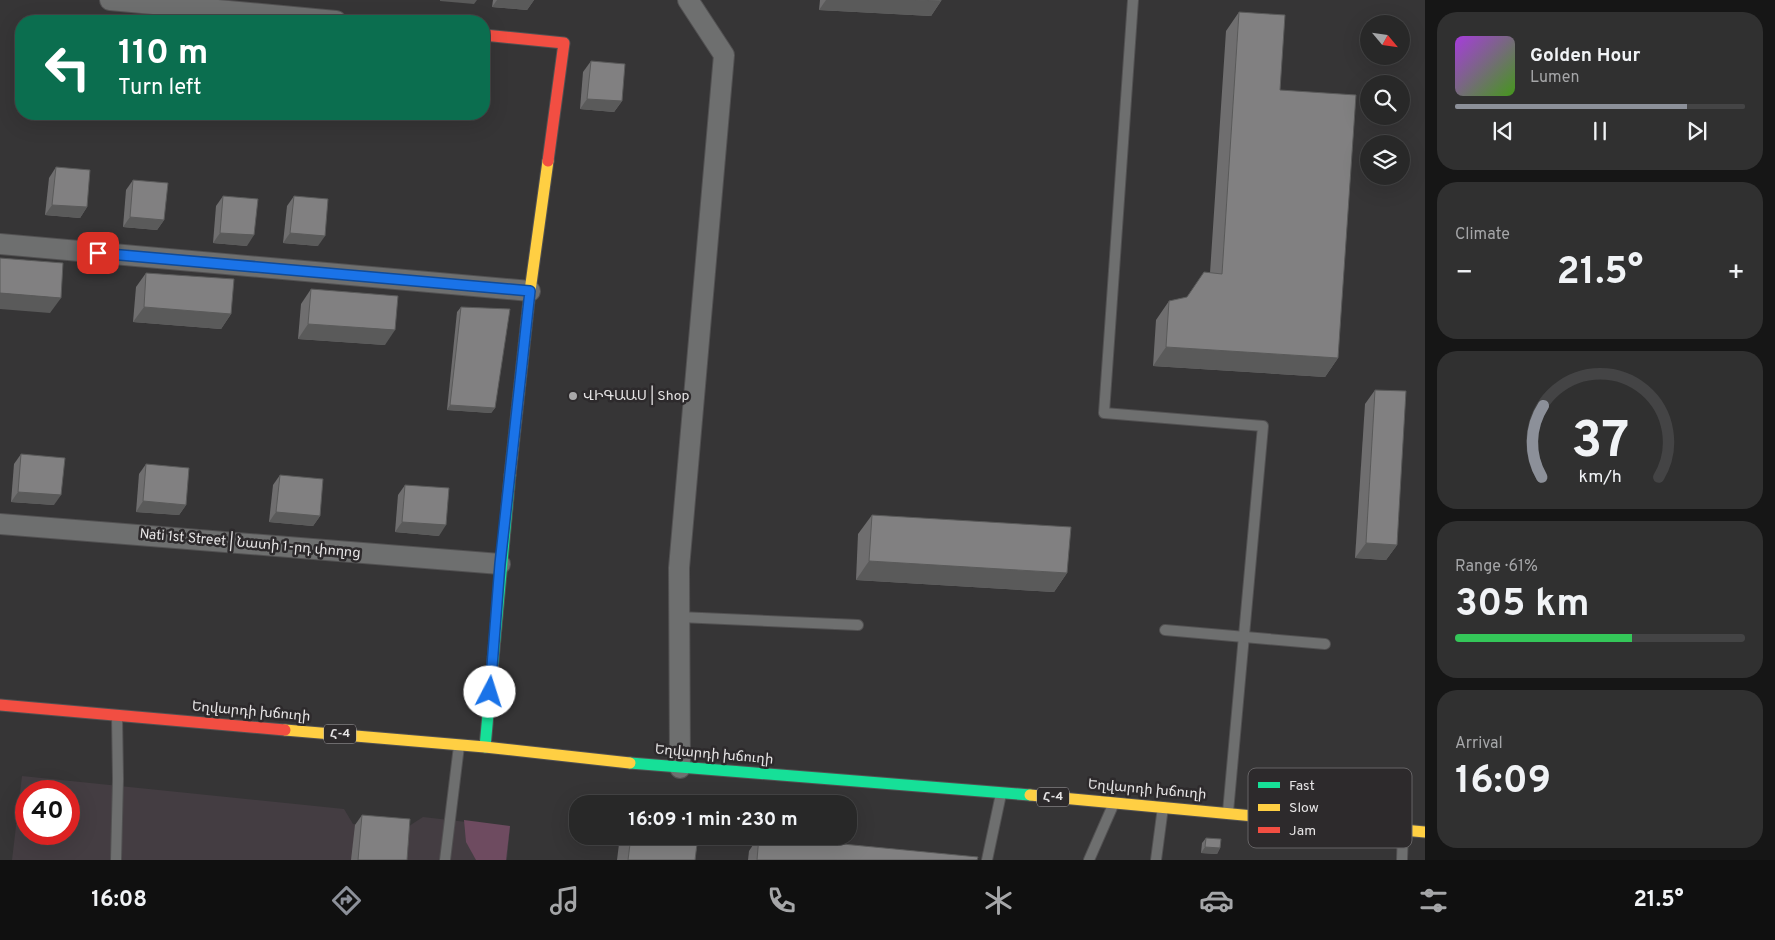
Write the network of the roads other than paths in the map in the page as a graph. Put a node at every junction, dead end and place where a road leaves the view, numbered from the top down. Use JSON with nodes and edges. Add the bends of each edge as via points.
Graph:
{"nodes":[{"id":1,"x":110,"y":0,"type":"edge"},
{"id":2,"x":688,"y":0,"type":"edge"},
{"id":3,"x":1133,"y":0,"type":"edge"},
{"id":4,"x":271,"y":15,"type":"edge"},
{"id":5,"x":490,"y":36,"type":"edge"},
{"id":6,"x":0,"y":244,"type":"edge"},
{"id":7,"x":530,"y":291,"type":"junction"},
{"id":8,"x":0,"y":524,"type":"edge"},
{"id":9,"x":500,"y":564,"type":"junction"},
{"id":10,"x":679,"y":617,"type":"junction"},
{"id":11,"x":858,"y":626,"type":"dead end"},
{"id":12,"x":1164,"y":630,"type":"dead end"},
{"id":13,"x":1244,"y":637,"type":"junction"},
{"id":14,"x":1326,"y":644,"type":"dead end"},
{"id":15,"x":0,"y":705,"type":"edge"},
{"id":16,"x":117,"y":715,"type":"junction"},
{"id":17,"x":459,"y":745,"type":"junction"},
{"id":18,"x":485,"y":747,"type":"junction"},
{"id":19,"x":680,"y":768,"type":"junction"},
{"id":20,"x":1001,"y":793,"type":"junction"},
{"id":21,"x":1115,"y":802,"type":"junction"},
{"id":22,"x":1163,"y":806,"type":"junction"},
{"id":23,"x":1228,"y":813,"type":"junction"},
{"id":24,"x":1248,"y":815,"type":"edge"},
{"id":25,"x":1412,"y":831,"type":"edge"},
{"id":26,"x":1425,"y":832,"type":"edge"},
{"id":27,"x":116,"y":860,"type":"edge"},
{"id":28,"x":445,"y":860,"type":"edge"},
{"id":29,"x":987,"y":860,"type":"edge"},
{"id":30,"x":1089,"y":860,"type":"edge"},
{"id":31,"x":1156,"y":860,"type":"edge"}],
"edges":[{"from":1,"to":4,"type":"street"},
{"from":2,"to":10,"type":"street","via":[[724,55],[679,568]]},
{"from":3,"to":13,"type":"lane","via":[[1104,413],[1263,426]]},
{"from":5,"to":7,"type":"main road","via":[[564,43]]},
{"from":6,"to":7,"type":"street"},
{"from":7,"to":9,"type":"main road"},
{"from":8,"to":9,"type":"street","name":"Nati 1st Street | Նատի 1-րդ փողոց"},
{"from":9,"to":18,"type":"main road"},
{"from":10,"to":11,"type":"lane"},
{"from":10,"to":19,"type":"street"},
{"from":12,"to":13,"type":"lane"},
{"from":13,"to":14,"type":"lane"},
{"from":13,"to":23,"type":"lane"},
{"from":15,"to":16,"type":"main road","name":"Եղվարդի խճուղի","number":"Հ-4"},
{"from":16,"to":17,"type":"main road","name":"Եղվարդի խճուղի","number":"Հ-4"},
{"from":16,"to":27,"type":"lane"},
{"from":17,"to":18,"type":"main road","name":"Եղվարդի խճուղի","number":"Հ-4"},
{"from":17,"to":28,"type":"lane"},
{"from":18,"to":19,"type":"main road","name":"Եղվարդի խճուղի","number":"Հ-4"},
{"from":19,"to":20,"type":"main road","name":"Եղվարդի խճուղի","number":"Հ-4"},
{"from":20,"to":21,"type":"main road","name":"Եղվարդի խճուղի","number":"Հ-4"},
{"from":20,"to":29,"type":"lane"},
{"from":21,"to":22,"type":"main road","name":"Եղվարդի խճուղի","number":"Հ-4"},
{"from":21,"to":30,"type":"lane"},
{"from":22,"to":23,"type":"main road","name":"Եղվարդի խճուղի","number":"Հ-4"},
{"from":22,"to":31,"type":"lane"},
{"from":23,"to":24,"type":"main road","name":"Եղվարդի խճուղի","number":"Հ-4"},
{"from":25,"to":26,"type":"main road","name":"Եղվարդի խճուղի","number":"Հ-4"}]}
